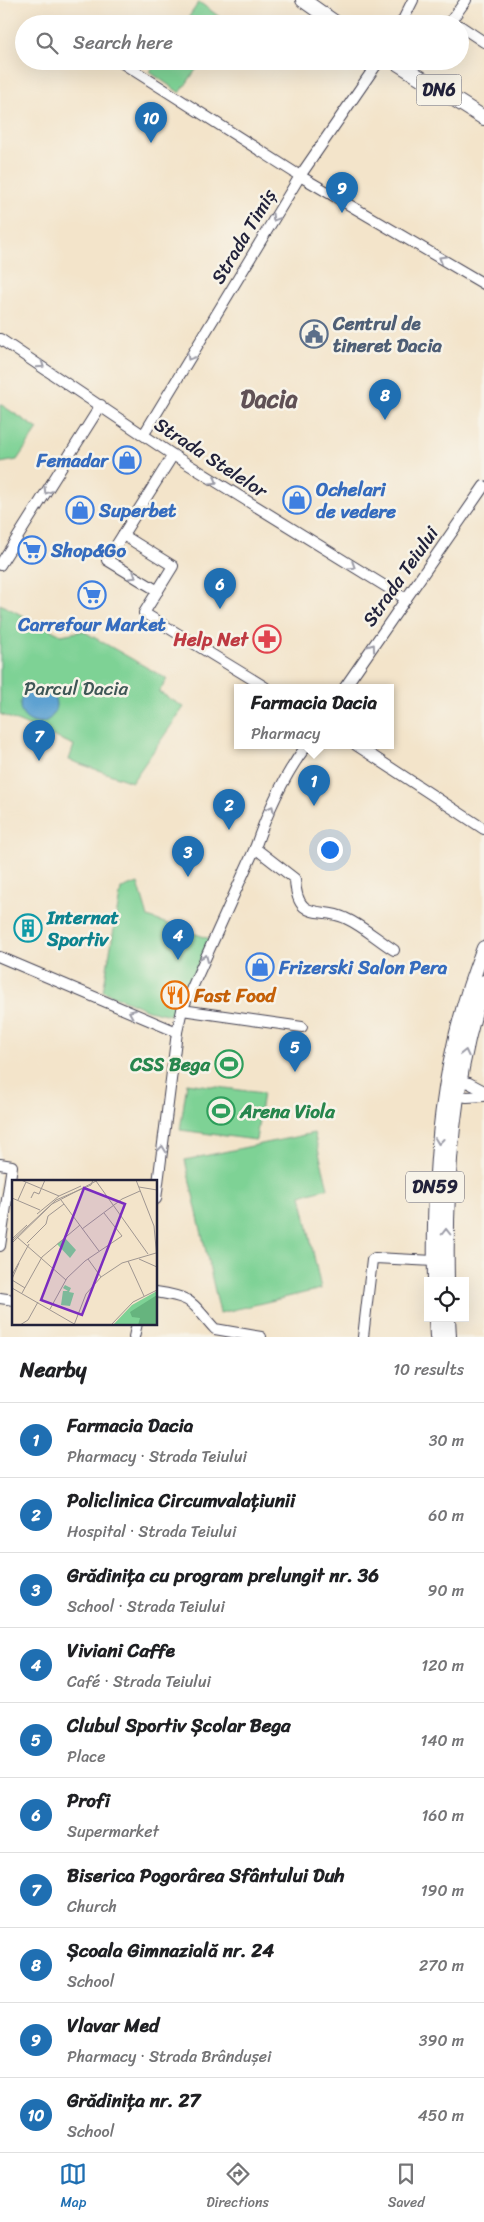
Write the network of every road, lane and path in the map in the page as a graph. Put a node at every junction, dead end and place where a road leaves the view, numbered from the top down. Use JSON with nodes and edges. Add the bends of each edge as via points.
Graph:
{"nodes":[{"id":1,"x":302,"y":0,"type":"edge"},
{"id":2,"x":413,"y":0,"type":"edge"},
{"id":3,"x":466,"y":0,"type":"edge"},
{"id":4,"x":324,"y":15,"type":"edge"},
{"id":5,"x":406,"y":15,"type":"edge"},
{"id":6,"x":455,"y":15,"type":"edge"},
{"id":7,"x":469,"y":32,"type":"edge"},
{"id":8,"x":484,"y":42,"type":"edge"},
{"id":9,"x":133,"y":70,"type":"edge"},
{"id":10,"x":373,"y":70,"type":"edge"},
{"id":11,"x":408,"y":70,"type":"edge"},
{"id":12,"x":484,"y":118,"type":"edge"},
{"id":13,"x":300,"y":176,"type":"junction"},
{"id":14,"x":484,"y":284,"type":"edge"},
{"id":15,"x":0,"y":339,"type":"edge"},
{"id":16,"x":101,"y":405,"type":"junction"},
{"id":17,"x":144,"y":434,"type":"junction"},
{"id":18,"x":173,"y":455,"type":"junction"},
{"id":19,"x":484,"y":486,"type":"edge"},
{"id":20,"x":123,"y":535,"type":"junction"},
{"id":21,"x":0,"y":565,"type":"edge"},
{"id":22,"x":158,"y":592,"type":"junction"},
{"id":23,"x":406,"y":599,"type":"junction"},
{"id":24,"x":259,"y":684,"type":"edge"},
{"id":25,"x":347,"y":684,"type":"edge"},
{"id":26,"x":304,"y":749,"type":"edge"},
{"id":27,"x":362,"y":749,"type":"edge"},
{"id":28,"x":484,"y":828,"type":"edge"},
{"id":29,"x":255,"y":848,"type":"junction"},
{"id":30,"x":484,"y":948,"type":"edge"},
{"id":31,"x":394,"y":950,"type":"dead end"},
{"id":32,"x":0,"y":957,"type":"edge"},
{"id":33,"x":484,"y":982,"type":"edge"},
{"id":34,"x":182,"y":1010,"type":"junction"},
{"id":35,"x":302,"y":1027,"type":"dead end"},
{"id":36,"x":177,"y":1032,"type":"junction"},
{"id":37,"x":459,"y":1081,"type":"junction"},
{"id":38,"x":484,"y":1092,"type":"edge"},
{"id":39,"x":451,"y":1094,"type":"junction"},
{"id":40,"x":484,"y":1096,"type":"edge"},
{"id":41,"x":0,"y":1164,"type":"edge"},
{"id":42,"x":158,"y":1182,"type":"edge"},
{"id":43,"x":0,"y":1246,"type":"edge"},
{"id":44,"x":434,"y":1261,"type":"junction"},
{"id":45,"x":435,"y":1277,"type":"edge"},
{"id":46,"x":447,"y":1277,"type":"edge"},
{"id":47,"x":158,"y":1292,"type":"edge"},
{"id":48,"x":436,"y":1322,"type":"edge"},
{"id":49,"x":448,"y":1322,"type":"edge"},
{"id":50,"x":137,"y":1324,"type":"edge"},
{"id":51,"x":134,"y":1337,"type":"edge"},
{"id":52,"x":261,"y":1337,"type":"edge"},
{"id":53,"x":363,"y":1337,"type":"edge"},
{"id":54,"x":437,"y":1337,"type":"edge"},
{"id":55,"x":449,"y":1337,"type":"edge"}],
"edges":[{"from":1,"to":4,"type":"main road"},
{"from":2,"to":5,"type":"street"},
{"from":3,"to":6,"type":"street"},
{"from":7,"to":8,"type":"street"},
{"from":9,"to":13,"type":"street"},
{"from":10,"to":13,"type":"street","name":"Strada Timiș"},
{"from":11,"to":12,"type":"main road","number":"DN6"},
{"from":14,"to":13,"type":"street","one_way":true},
{"from":13,"to":17,"type":"street","name":"Strada Timiș","one_way":true},
{"from":15,"to":16,"type":"street","name":"Strada Stelelor","one_way":true},
{"from":16,"to":17,"type":"street","name":"Strada Stelelor"},
{"from":16,"to":21,"type":"street","one_way":true},
{"from":17,"to":18,"type":"street","name":"Strada Stelelor"},
{"from":18,"to":20,"type":"street"},
{"from":18,"to":23,"type":"street","name":"Strada Stelelor","one_way":true},
{"from":19,"to":23,"type":"street","name":"Strada Teiului"},
{"from":20,"to":22,"type":"street","one_way":true,"via":[[107,560]]},
{"from":20,"to":22,"type":"street","via":[[174,566]]},
{"from":22,"to":24,"type":"street","via":[[144,613]]},
{"from":25,"to":23,"type":"street","name":"Strada Teiului","one_way":true},
{"from":29,"to":26,"type":"street","one_way":true,"via":[[266,820]]},
{"from":27,"to":28,"type":"street"},
{"from":29,"to":31,"type":"street","via":[[295,879],[297,895],[306,909],[317,914],[343,917]]},
{"from":34,"to":29,"type":"street","one_way":true},
{"from":30,"to":39,"type":"main road","number":"DN59","via":[[462,1014]]},
{"from":36,"to":32,"type":"street","one_way":true},
{"from":37,"to":33,"type":"main road","number":"DN59","one_way":true},
{"from":34,"to":35,"type":"street"},
{"from":34,"to":36,"type":"street"},
{"from":42,"to":36,"type":"street","one_way":true},
{"from":37,"to":38,"type":"street"},
{"from":37,"to":39,"type":"main road","number":"DN59"},
{"from":39,"to":40,"type":"street"},
{"from":39,"to":44,"type":"main road","number":"DN59","one_way":true,"via":[[436,1175]]},
{"from":46,"to":39,"type":"main road","number":"DN59","one_way":true},
{"from":41,"to":43,"type":"street","via":[[12,1166]]},
{"from":44,"to":45,"type":"main road","number":"DN59"},
{"from":44,"to":53,"type":"street","via":[[372,1260]]},
{"from":47,"to":52,"type":"street","via":[[189,1300],[200,1308],[215,1329]]},
{"from":48,"to":54,"type":"main road"},
{"from":49,"to":55,"type":"main road"},
{"from":50,"to":51,"type":"street"}]}
